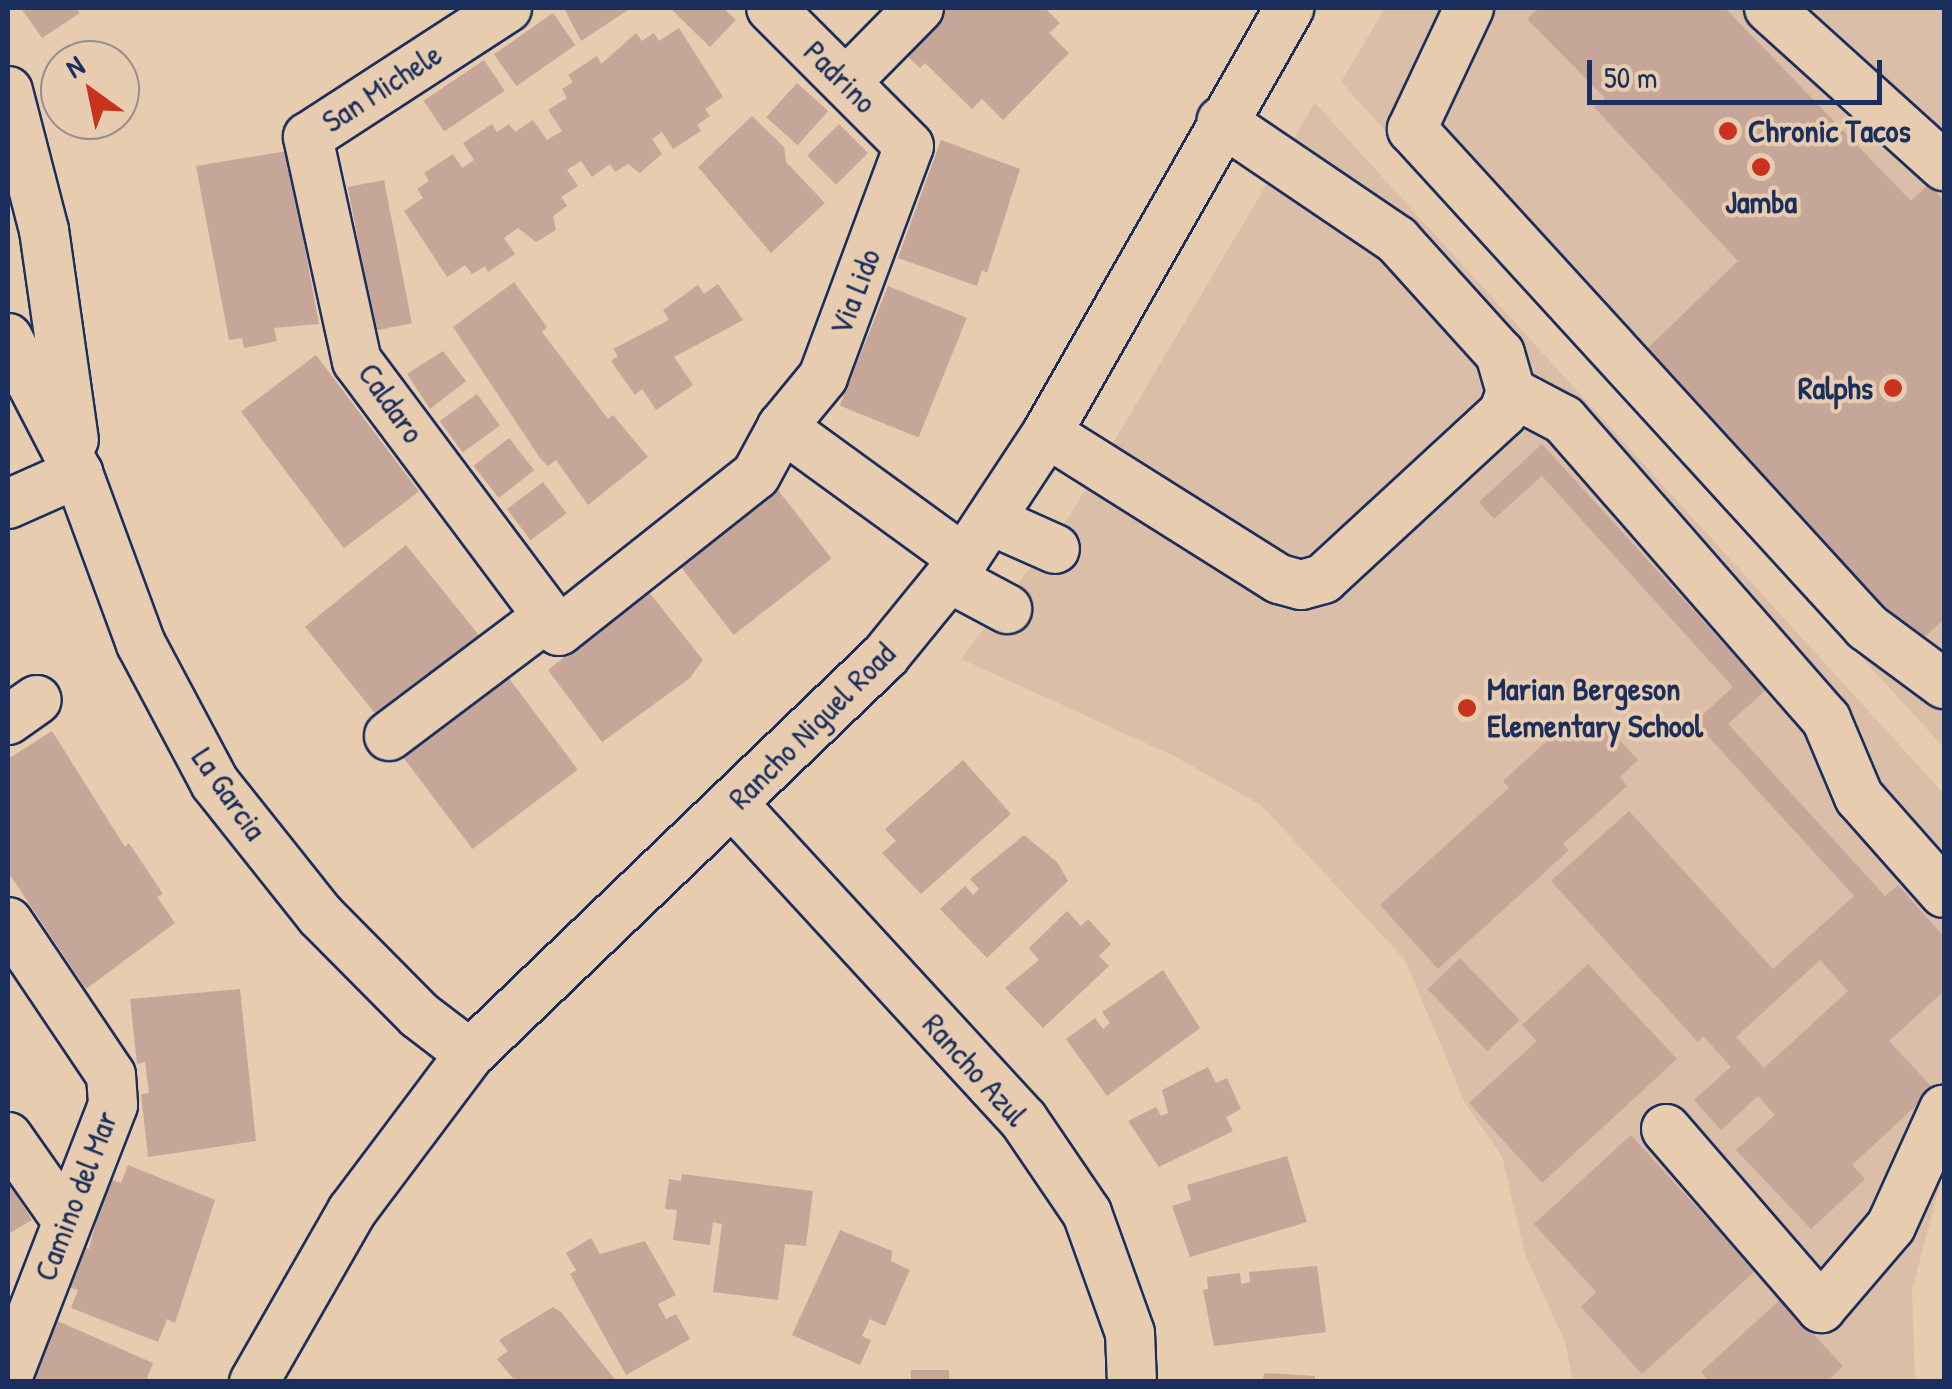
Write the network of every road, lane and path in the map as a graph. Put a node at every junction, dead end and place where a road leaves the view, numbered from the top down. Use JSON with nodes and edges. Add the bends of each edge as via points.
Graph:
{"nodes":[{"id":1,"x":506,"y":8,"type":"edge"},
{"id":2,"x":771,"y":8,"type":"edge"},
{"id":3,"x":918,"y":8,"type":"edge"},
{"id":4,"x":1469,"y":8,"type":"edge"},
{"id":5,"x":1769,"y":8,"type":"edge"},
{"id":6,"x":1282,"y":10,"type":"edge"},
{"id":7,"x":846,"y":82,"type":"junction"},
{"id":8,"x":8,"y":91,"type":"edge"},
{"id":9,"x":1222,"y":121,"type":"junction"},
{"id":10,"x":308,"y":137,"type":"joint"},
{"id":11,"x":910,"y":146,"type":"joint"},
{"id":12,"x":1944,"y":166,"type":"edge"},
{"id":13,"x":8,"y":338,"type":"edge"},
{"id":14,"x":1511,"y":392,"type":"junction"},
{"id":15,"x":782,"y":426,"type":"junction"},
{"id":16,"x":1047,"y":433,"type":"junction"},
{"id":17,"x":78,"y":473,"type":"junction"},
{"id":18,"x":8,"y":504,"type":"edge"},
{"id":19,"x":990,"y":520,"type":"junction"},
{"id":20,"x":1054,"y":550,"type":"dead end"},
{"id":21,"x":956,"y":569,"type":"junction"},
{"id":22,"x":1006,"y":609,"type":"dead end"},
{"id":23,"x":553,"y":624,"type":"junction"},
{"id":24,"x":1944,"y":684,"type":"edge"},
{"id":25,"x":389,"y":736,"type":"dead end"},
{"id":26,"x":734,"y":805,"type":"junction"},
{"id":27,"x":1944,"y":892,"type":"edge"},
{"id":28,"x":8,"y":922,"type":"edge"},
{"id":29,"x":470,"y":1054,"type":"junction"},
{"id":30,"x":1944,"y":1110,"type":"edge"},
{"id":31,"x":1666,"y":1128,"type":"dead end"},
{"id":32,"x":8,"y":1137,"type":"edge"},
{"id":33,"x":67,"y":1222,"type":"junction"},
{"id":34,"x":8,"y":1376,"type":"edge"},
{"id":35,"x":254,"y":1382,"type":"edge"},
{"id":36,"x":1132,"y":1382,"type":"edge"}],
"edges":[{"from":1,"to":10,"type":"street","name":"San Michele"},
{"from":2,"to":7,"type":"street","name":"Padrino"},
{"from":3,"to":7,"type":"street"},
{"from":4,"to":24,"type":"street","via":[[1412,129],[1867,627]]},
{"from":5,"to":12,"type":"street"},
{"from":6,"to":9,"type":"street","name":"Rancho Niguel Road"},
{"from":7,"to":11,"type":"street","name":"Padrino"},
{"from":8,"to":17,"type":"street","name":"La Garcia","via":[[44,230]]},
{"from":9,"to":14,"type":"street","via":[[1396,240],[1500,354]]},
{"from":9,"to":16,"type":"street","name":"Rancho Niguel Road"},
{"from":10,"to":23,"type":"street","name":"Caldaro","via":[[357,360]]},
{"from":11,"to":15,"type":"street","name":"Via Lido","via":[[823,377]]},
{"from":13,"to":17,"type":"street","name":"La Garcia"},
{"from":14,"to":16,"type":"street","via":[[1503,413],[1323,580],[1301,585],[1279,579]]},
{"from":14,"to":27,"type":"street","via":[[1564,420],[1826,719],[1858,797]]},
{"from":15,"to":21,"type":"street"},
{"from":15,"to":23,"type":"street","name":"Via Lido","via":[[756,474]]},
{"from":16,"to":19,"type":"street","name":"Rancho Niguel Road"},
{"from":17,"to":18,"type":"street"},
{"from":17,"to":29,"type":"street","name":"La Garcia","via":[[140,644],[215,784],[320,915],[419,1015]]},
{"from":19,"to":20,"type":"street"},
{"from":19,"to":21,"type":"street","name":"Rancho Niguel Road"},
{"from":21,"to":22,"type":"street"},
{"from":21,"to":26,"type":"street","name":"Rancho Niguel Road","via":[[885,656]]},
{"from":23,"to":25,"type":"street","name":"Via Lido"},
{"from":26,"to":29,"type":"street","name":"Rancho Niguel Road","via":[[596,928]]},
{"from":26,"to":36,"type":"street","name":"Rancho Azul","via":[[1044,1150],[1087,1213],[1130,1333]]},
{"from":28,"to":33,"type":"street","name":"Camino del Mar","via":[[112,1075],[113,1105]]},
{"from":29,"to":35,"type":"street","name":"Rancho Niguel Road","via":[[352,1211]]},
{"from":30,"to":31,"type":"street","via":[[1891,1226],[1822,1308]]},
{"from":32,"to":33,"type":"street"},
{"from":33,"to":34,"type":"street","name":"Camino del Mar"}]}
